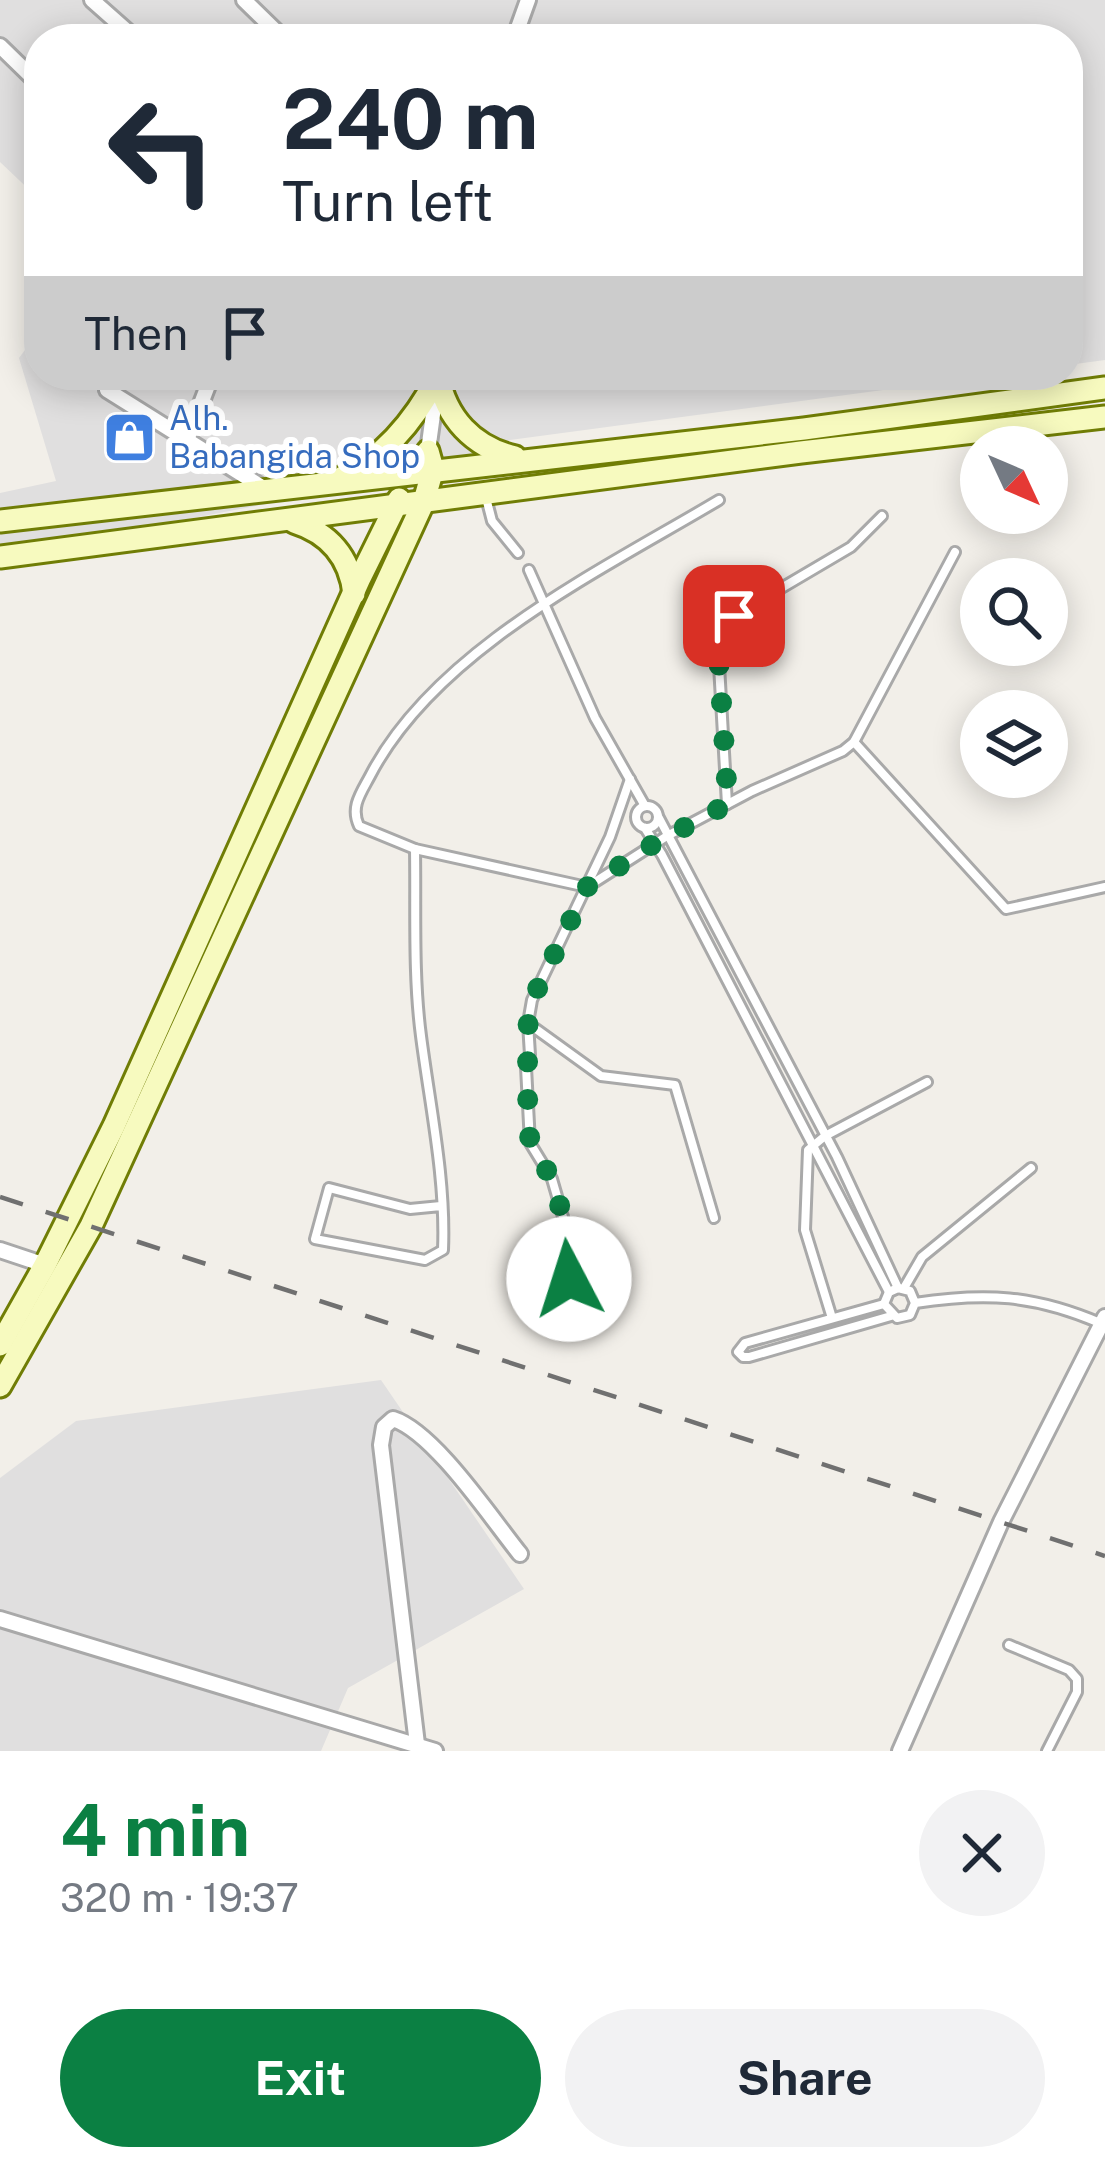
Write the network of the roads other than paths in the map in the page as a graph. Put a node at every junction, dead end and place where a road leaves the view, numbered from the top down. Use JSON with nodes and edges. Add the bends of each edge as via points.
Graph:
{"nodes":[{"id":1,"x":92,"y":0,"type":"edge"},
{"id":2,"x":244,"y":0,"type":"edge"},
{"id":3,"x":119,"y":24,"type":"edge"},
{"id":4,"x":268,"y":24,"type":"edge"},
{"id":5,"x":0,"y":46,"type":"edge"},
{"id":6,"x":24,"y":69,"type":"edge"},
{"id":7,"x":1105,"y":388,"type":"edge"},
{"id":8,"x":108,"y":390,"type":"edge"},
{"id":9,"x":206,"y":390,"type":"edge"},
{"id":10,"x":430,"y":390,"type":"edge"},
{"id":11,"x":436,"y":390,"type":"edge"},
{"id":12,"x":443,"y":390,"type":"edge"},
{"id":13,"x":1105,"y":417,"type":"edge"},
{"id":14,"x":188,"y":440,"type":"junction"},
{"id":15,"x":531,"y":458,"type":"junction"},
{"id":16,"x":424,"y":464,"type":"junction"},
{"id":17,"x":320,"y":486,"type":"junction"},
{"id":18,"x":265,"y":489,"type":"junction"},
{"id":19,"x":485,"y":493,"type":"junction"},
{"id":20,"x":719,"y":500,"type":"dead end"},
{"id":21,"x":424,"y":501,"type":"junction"},
{"id":22,"x":397,"y":505,"type":"junction"},
{"id":23,"x":882,"y":516,"type":"dead end"},
{"id":24,"x":284,"y":520,"type":"junction"},
{"id":25,"x":0,"y":521,"type":"edge"},
{"id":26,"x":955,"y":552,"type":"dead end"},
{"id":27,"x":518,"y":553,"type":"dead end"},
{"id":28,"x":0,"y":557,"type":"edge"},
{"id":29,"x":529,"y":570,"type":"dead end"},
{"id":30,"x":354,"y":594,"type":"junction"},
{"id":31,"x":542,"y":604,"type":"junction"},
{"id":32,"x":854,"y":742,"type":"junction"},
{"id":33,"x":630,"y":779,"type":"junction"},
{"id":34,"x":728,"y":804,"type":"junction"},
{"id":35,"x":645,"y":806,"type":"junction"},
{"id":36,"x":659,"y":818,"type":"junction"},
{"id":37,"x":644,"y":828,"type":"junction"},
{"id":38,"x":667,"y":836,"type":"junction"},
{"id":39,"x":655,"y":843,"type":"junction"},
{"id":40,"x":416,"y":850,"type":"junction"},
{"id":41,"x":587,"y":887,"type":"junction"},
{"id":42,"x":1105,"y":887,"type":"edge"},
{"id":43,"x":528,"y":1023,"type":"junction"},
{"id":44,"x":927,"y":1082,"type":"dead end"},
{"id":45,"x":825,"y":1136,"type":"junction"},
{"id":46,"x":812,"y":1145,"type":"junction"},
{"id":47,"x":1031,"y":1168,"type":"dead end"},
{"id":48,"x":441,"y":1206,"type":"junction"},
{"id":49,"x":714,"y":1218,"type":"dead end"},
{"id":50,"x":0,"y":1250,"type":"edge"},
{"id":51,"x":45,"y":1264,"type":"junction"},
{"id":52,"x":569,"y":1279,"type":"dead end"},
{"id":53,"x":897,"y":1289,"type":"junction"},
{"id":54,"x":915,"y":1303,"type":"junction"},
{"id":55,"x":884,"y":1304,"type":"junction"},
{"id":56,"x":891,"y":1316,"type":"junction"},
{"id":57,"x":832,"y":1318,"type":"junction"},
{"id":58,"x":1103,"y":1321,"type":"edge"},
{"id":59,"x":0,"y":1345,"type":"edge"},
{"id":60,"x":0,"y":1386,"type":"edge"},
{"id":61,"x":520,"y":1554,"type":"dead end"},
{"id":62,"x":0,"y":1619,"type":"edge"},
{"id":63,"x":1009,"y":1645,"type":"dead end"},
{"id":64,"x":417,"y":1744,"type":"junction"},
{"id":65,"x":435,"y":1751,"type":"edge"},
{"id":66,"x":900,"y":1751,"type":"edge"},
{"id":67,"x":1047,"y":1751,"type":"edge"}],
"edges":[{"from":1,"to":3,"type":"street"},
{"from":2,"to":4,"type":"street"},
{"from":5,"to":6,"type":"street"},
{"from":7,"to":15,"type":"main road"},
{"from":8,"to":14,"type":"street"},
{"from":9,"to":14,"type":"street"},
{"from":10,"to":17,"type":"main road","via":[[391,442]]},
{"from":11,"to":16,"type":"street"},
{"from":12,"to":15,"type":"main road","via":[[467,433],[490,449]]},
{"from":13,"to":19,"type":"main road"},
{"from":14,"to":18,"type":"street"},
{"from":15,"to":16,"type":"main road"},
{"from":16,"to":17,"type":"main road"},
{"from":16,"to":21,"type":"main road"},
{"from":16,"to":22,"type":"main road"},
{"from":17,"to":18,"type":"main road"},
{"from":18,"to":25,"type":"main road"},
{"from":19,"to":21,"type":"main road"},
{"from":19,"to":27,"type":"lane","via":[[492,521]]},
{"from":20,"to":31,"type":"lane"},
{"from":21,"to":22,"type":"main road"},
{"from":21,"to":60,"type":"main road","via":[[91,1226]]},
{"from":22,"to":24,"type":"main road"},
{"from":22,"to":30,"type":"main road"},
{"from":23,"to":34,"type":"lane","via":[[851,547],[734,616],[722,634]]},
{"from":24,"to":28,"type":"main road"},
{"from":24,"to":30,"type":"main road","via":[[331,541]]},
{"from":26,"to":32,"type":"lane"},
{"from":29,"to":31,"type":"lane"},
{"from":30,"to":51,"type":"main road"},
{"from":31,"to":33,"type":"lane"},
{"from":31,"to":40,"type":"lane","via":[[399,724],[355,804],[368,832]]},
{"from":32,"to":34,"type":"lane"},
{"from":32,"to":42,"type":"lane","via":[[1006,910]]},
{"from":33,"to":35,"type":"lane"},
{"from":33,"to":41,"type":"lane"},
{"from":34,"to":38,"type":"lane"},
{"from":35,"to":36,"type":"lane"},
{"from":35,"to":37,"type":"lane","via":[[636,819]]},
{"from":36,"to":37,"type":"lane"},
{"from":36,"to":38,"type":"lane"},
{"from":37,"to":39,"type":"lane"},
{"from":38,"to":39,"type":"lane"},
{"from":38,"to":45,"type":"lane"},
{"from":39,"to":41,"type":"lane"},
{"from":39,"to":46,"type":"lane"},
{"from":40,"to":41,"type":"lane"},
{"from":40,"to":48,"type":"lane","via":[[421,1033]]},
{"from":41,"to":43,"type":"lane"},
{"from":43,"to":49,"type":"lane","via":[[601,1076],[675,1085]]},
{"from":43,"to":52,"type":"lane","via":[[530,1143],[564,1220]]},
{"from":44,"to":45,"type":"lane"},
{"from":45,"to":46,"type":"lane"},
{"from":45,"to":53,"type":"lane"},
{"from":46,"to":53,"type":"lane"},
{"from":46,"to":57,"type":"lane","via":[[805,1230]]},
{"from":47,"to":53,"type":"lane","via":[[922,1257]]},
{"from":48,"to":48,"type":"lane","via":[[410,1209],[329,1187],[315,1239],[424,1260],[443,1250]]},
{"from":50,"to":51,"type":"street"},
{"from":51,"to":59,"type":"main road"},
{"from":53,"to":54,"type":"lane"},
{"from":53,"to":55,"type":"lane"},
{"from":54,"to":56,"type":"lane","via":[[910,1315]]},
{"from":54,"to":58,"type":"lane","via":[[1028,1298]]},
{"from":55,"to":56,"type":"lane"},
{"from":55,"to":57,"type":"lane"},
{"from":56,"to":57,"type":"lane","via":[[749,1357],[738,1352],[745,1343]]},
{"from":58,"to":66,"type":"street","via":[[1000,1522]]},
{"from":61,"to":64,"type":"street","via":[[429,1442],[393,1419],[384,1427]]},
{"from":62,"to":64,"type":"street"},
{"from":63,"to":67,"type":"lane","via":[[1077,1679]]},
{"from":64,"to":65,"type":"street"}]}
